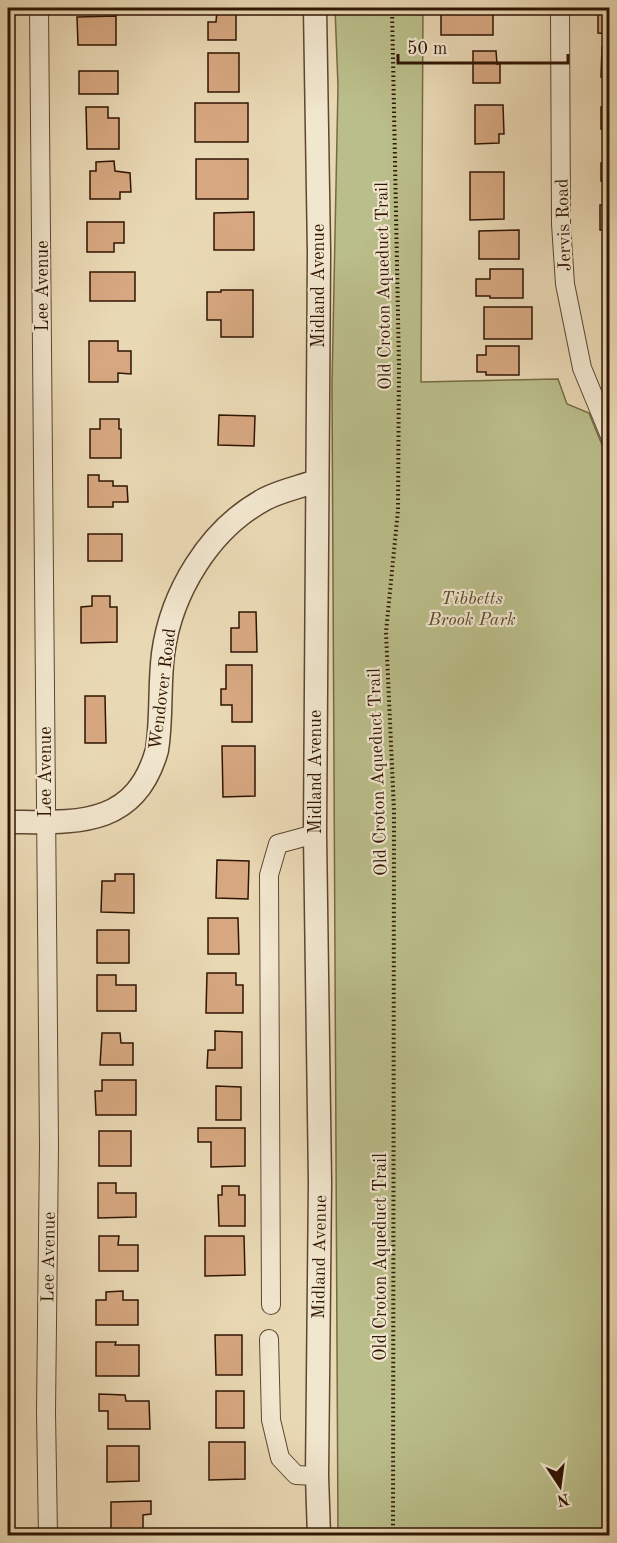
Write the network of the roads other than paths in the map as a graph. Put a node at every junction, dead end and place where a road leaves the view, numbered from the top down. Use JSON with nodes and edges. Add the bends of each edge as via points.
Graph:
{"nodes":[{"id":1,"x":39,"y":8,"type":"edge"},
{"id":2,"x":315,"y":8,"type":"edge"},
{"id":3,"x":560,"y":8,"type":"edge"},
{"id":4,"x":609,"y":436,"type":"edge"},
{"id":5,"x":316,"y":481,"type":"junction"},
{"id":6,"x":8,"y":822,"type":"edge"},
{"id":7,"x":46,"y":822,"type":"junction"},
{"id":8,"x":315,"y":834,"type":"junction"},
{"id":9,"x":271,"y":1305,"type":"dead end"},
{"id":10,"x":270,"y":1339,"type":"dead end"},
{"id":11,"x":317,"y":1476,"type":"junction"},
{"id":12,"x":48,"y":1536,"type":"edge"},
{"id":13,"x":320,"y":1536,"type":"edge"}],
"edges":[{"from":1,"to":7,"type":"street","name":"Lee Avenue"},
{"from":2,"to":5,"type":"street","name":"Midland Avenue","via":[[319,253]]},
{"from":3,"to":4,"type":"street","name":"Jervis Road","via":[[565,284],[582,368]]},
{"from":5,"to":7,"type":"street","name":"Wendover Road","via":[[266,499],[248,510],[216,540],[192,572],[168,627],[157,750],[137,792],[116,809],[93,818]]},
{"from":5,"to":8,"type":"street","name":"Midland Avenue"},
{"from":6,"to":7,"type":"street","name":"Wendover Road"},
{"from":7,"to":12,"type":"street","name":"Lee Avenue"},
{"from":8,"to":9,"type":"street","via":[[279,844],[269,875]]},
{"from":8,"to":11,"type":"street","name":"Midland Avenue","via":[[320,1184]]},
{"from":10,"to":11,"type":"street","via":[[271,1420],[280,1458],[296,1475]]},
{"from":11,"to":13,"type":"street","name":"Midland Avenue"}]}
